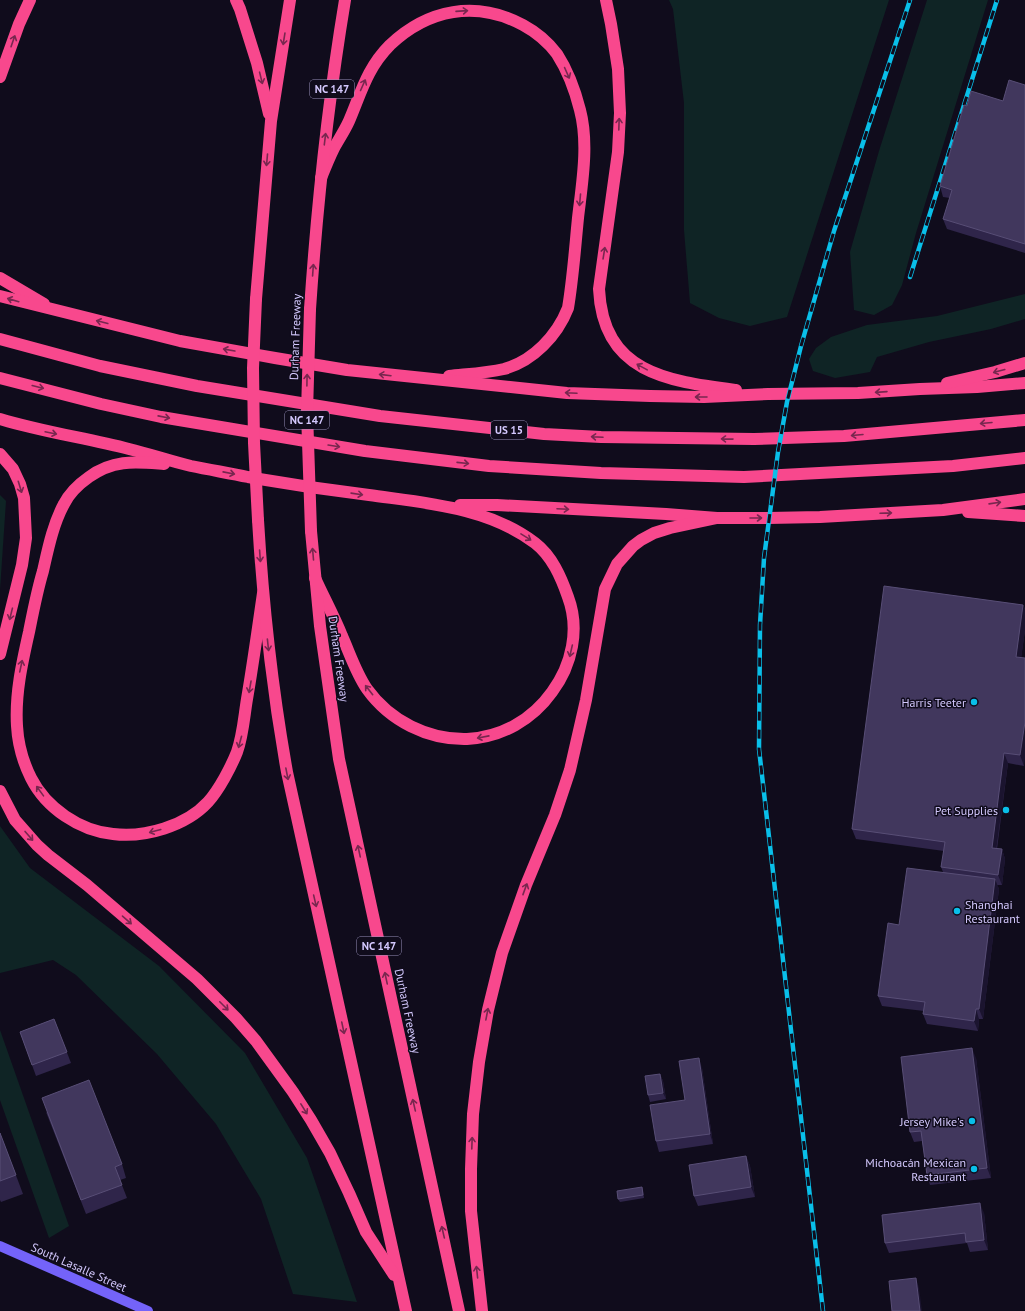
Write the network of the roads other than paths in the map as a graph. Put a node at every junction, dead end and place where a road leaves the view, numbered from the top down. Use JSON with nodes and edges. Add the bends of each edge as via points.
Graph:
{"nodes":[{"id":1,"x":30,"y":0,"type":"edge"},
{"id":2,"x":236,"y":0,"type":"edge"},
{"id":3,"x":290,"y":0,"type":"edge"},
{"id":4,"x":346,"y":0,"type":"edge"},
{"id":5,"x":606,"y":0,"type":"edge"},
{"id":6,"x":0,"y":77,"type":"edge"},
{"id":7,"x":271,"y":121,"type":"junction"},
{"id":8,"x":320,"y":178,"type":"junction"},
{"id":9,"x":0,"y":278,"type":"edge"},
{"id":10,"x":0,"y":296,"type":"edge"},
{"id":11,"x":53,"y":310,"type":"junction"},
{"id":12,"x":0,"y":339,"type":"edge"},
{"id":13,"x":1025,"y":363,"type":"edge"},
{"id":14,"x":0,"y":378,"type":"edge"},
{"id":15,"x":424,"y":379,"type":"junction"},
{"id":16,"x":1025,"y":383,"type":"edge"},
{"id":17,"x":920,"y":389,"type":"junction"},
{"id":18,"x":768,"y":394,"type":"junction"},
{"id":19,"x":0,"y":420,"type":"edge"},
{"id":20,"x":1025,"y":420,"type":"edge"},
{"id":21,"x":0,"y":454,"type":"edge"},
{"id":22,"x":1025,"y":458,"type":"edge"},
{"id":23,"x":191,"y":466,"type":"junction"},
{"id":24,"x":1025,"y":499,"type":"edge"},
{"id":25,"x":441,"y":505,"type":"junction"},
{"id":26,"x":943,"y":510,"type":"junction"},
{"id":27,"x":1025,"y":516,"type":"edge"},
{"id":28,"x":717,"y":518,"type":"junction"},
{"id":29,"x":315,"y":578,"type":"junction"},
{"id":30,"x":262,"y":592,"type":"junction"},
{"id":31,"x":0,"y":654,"type":"edge"},
{"id":32,"x":0,"y":791,"type":"edge"},
{"id":33,"x":0,"y":1246,"type":"edge"},
{"id":34,"x":399,"y":1283,"type":"junction"},
{"id":35,"x":148,"y":1311,"type":"edge"},
{"id":36,"x":406,"y":1311,"type":"edge"},
{"id":37,"x":460,"y":1311,"type":"edge"},
{"id":38,"x":482,"y":1311,"type":"edge"}],
"edges":[{"from":6,"to":1,"type":"highway","one_way":true},
{"from":2,"to":7,"type":"highway","one_way":true,"via":[[257,63]]},
{"from":3,"to":7,"type":"highway","one_way":true},
{"from":8,"to":4,"type":"highway","name":"Durham Freeway","number":"NC 147","one_way":true},
{"from":18,"to":5,"type":"highway","one_way":true,"via":[[678,381],[655,374],[637,365],[624,354],[606,325],[600,306],[599,289],[618,152],[620,113],[618,69]]},
{"from":7,"to":30,"type":"highway","one_way":true,"bridge":true,"via":[[256,299],[253,368],[254,443]]},
{"from":8,"to":15,"type":"highway","one_way":true,"via":[[349,121],[366,77],[390,45],[425,20],[462,11],[482,11],[502,16],[530,29],[545,41],[566,69],[581,111],[584,145],[571,293],[564,319],[544,345],[522,362],[491,371]]},
{"from":29,"to":8,"type":"highway","name":"Durham Freeway","number":"NC 147","one_way":true,"bridge":true,"via":[[307,412],[310,309]]},
{"from":9,"to":11,"type":"highway"},
{"from":11,"to":10,"type":"highway","one_way":true},
{"from":15,"to":11,"type":"highway","one_way":true,"via":[[346,370],[180,341]]},
{"from":20,"to":12,"type":"highway","number":"US 15","one_way":true,"via":[[844,436],[762,439],[544,434],[380,416],[197,386],[100,366]]},
{"from":13,"to":17,"type":"highway","one_way":true},
{"from":14,"to":22,"type":"highway","one_way":true,"via":[[160,416],[365,451],[490,466],[601,473],[744,477],[953,466]]},
{"from":18,"to":15,"type":"highway","one_way":true,"via":[[704,397],[567,393]]},
{"from":16,"to":17,"type":"highway"},
{"from":17,"to":18,"type":"highway","one_way":true},
{"from":19,"to":23,"type":"highway","one_way":true,"via":[[129,449]]},
{"from":21,"to":31,"type":"highway","one_way":true,"via":[[13,469],[20,484],[24,498],[26,538],[22,565]]},
{"from":23,"to":25,"type":"highway","one_way":true,"via":[[292,485]]},
{"from":30,"to":23,"type":"highway","one_way":true,"via":[[255,654],[237,752],[218,789],[207,803],[169,827],[145,834],[122,835],[94,831],[73,821],[51,805],[31,779],[21,753],[17,728],[17,701],[21,669],[37,595],[58,516],[65,502],[80,485],[101,470],[115,464],[140,462]]},
{"from":26,"to":24,"type":"highway","one_way":true},
{"from":25,"to":28,"type":"highway","one_way":true,"via":[[497,505]]},
{"from":25,"to":29,"type":"highway","one_way":true,"via":[[497,522],[537,544],[557,570],[572,606],[572,649],[564,675],[537,710],[520,723],[486,737],[460,739],[446,738],[403,723],[367,689]]},
{"from":26,"to":27,"type":"highway"},
{"from":28,"to":26,"type":"highway","one_way":true,"via":[[820,517]]},
{"from":38,"to":28,"type":"highway","one_way":true,"via":[[472,1218],[470,1169],[478,1062],[502,953],[570,770],[586,700],[605,589],[617,564],[641,540],[670,528]]},
{"from":37,"to":29,"type":"highway","name":"Durham Freeway","number":"NC 147","one_way":true,"via":[[339,759]]},
{"from":30,"to":34,"type":"highway","one_way":true,"via":[[275,702],[287,772]]},
{"from":32,"to":34,"type":"highway","one_way":true,"via":[[15,820],[37,845],[197,979],[256,1041],[311,1120],[330,1153],[366,1232]]},
{"from":33,"to":35,"type":"street","name":"South Lasalle Street"},
{"from":34,"to":36,"type":"highway"}]}
